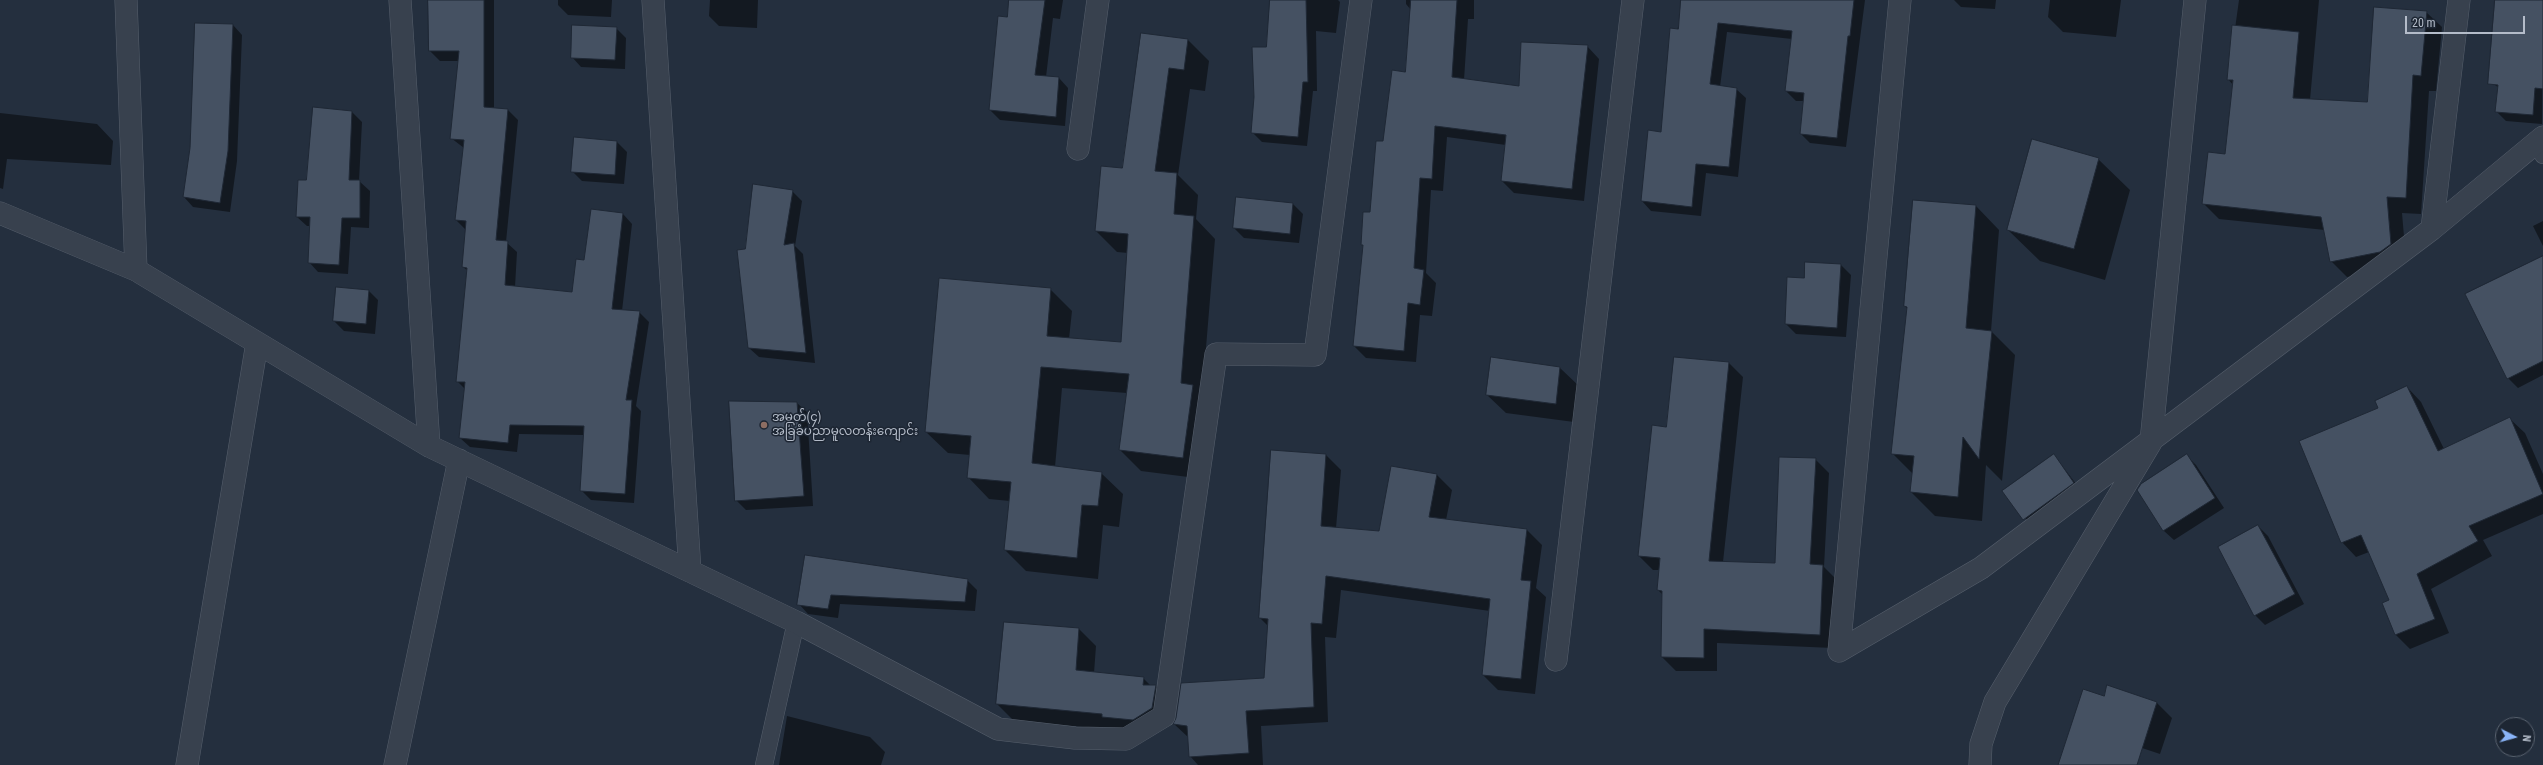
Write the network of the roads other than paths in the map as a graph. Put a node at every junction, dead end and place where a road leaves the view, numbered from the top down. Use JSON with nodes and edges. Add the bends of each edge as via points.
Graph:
{"nodes":[{"id":1,"x":126,"y":0,"type":"edge"},
{"id":2,"x":400,"y":0,"type":"edge"},
{"id":3,"x":653,"y":0,"type":"edge"},
{"id":4,"x":1098,"y":0,"type":"edge"},
{"id":5,"x":1361,"y":0,"type":"edge"},
{"id":6,"x":1633,"y":0,"type":"edge"},
{"id":7,"x":1900,"y":0,"type":"edge"},
{"id":8,"x":2195,"y":0,"type":"edge"},
{"id":9,"x":2459,"y":0,"type":"edge"},
{"id":10,"x":2541,"y":145,"type":"edge"},
{"id":11,"x":1078,"y":149,"type":"dead end"},
{"id":12,"x":0,"y":213,"type":"edge"},
{"id":13,"x":2432,"y":229,"type":"junction"},
{"id":14,"x":136,"y":270,"type":"junction"},
{"id":15,"x":257,"y":343,"type":"junction"},
{"id":16,"x":2151,"y":442,"type":"junction"},
{"id":17,"x":429,"y":446,"type":"junction"},
{"id":18,"x":459,"y":460,"type":"junction"},
{"id":19,"x":690,"y":571,"type":"junction"},
{"id":20,"x":796,"y":622,"type":"junction"},
{"id":21,"x":1556,"y":660,"type":"dead end"},
{"id":22,"x":187,"y":765,"type":"edge"},
{"id":23,"x":395,"y":765,"type":"edge"},
{"id":24,"x":764,"y":765,"type":"edge"},
{"id":25,"x":1980,"y":765,"type":"edge"}],
"edges":[{"from":1,"to":14,"type":"street"},
{"from":2,"to":17,"type":"street"},
{"from":3,"to":19,"type":"street"},
{"from":4,"to":11,"type":"street"},
{"from":5,"to":20,"type":"street","via":[[1315,355],[1216,354],[1164,716],[1126,739],[1074,738],[998,729]]},
{"from":6,"to":21,"type":"street"},
{"from":7,"to":16,"type":"street","via":[[1839,652],[1981,568]]},
{"from":8,"to":16,"type":"street"},
{"from":9,"to":13,"type":"street"},
{"from":10,"to":13,"type":"street"},
{"from":12,"to":14,"type":"street"},
{"from":13,"to":16,"type":"street"},
{"from":14,"to":15,"type":"street"},
{"from":15,"to":17,"type":"street"},
{"from":15,"to":22,"type":"street"},
{"from":16,"to":25,"type":"street","via":[[1996,702],[1981,744]]},
{"from":17,"to":18,"type":"street"},
{"from":18,"to":19,"type":"street"},
{"from":18,"to":23,"type":"street"},
{"from":19,"to":20,"type":"street"},
{"from":20,"to":24,"type":"lane"}]}
